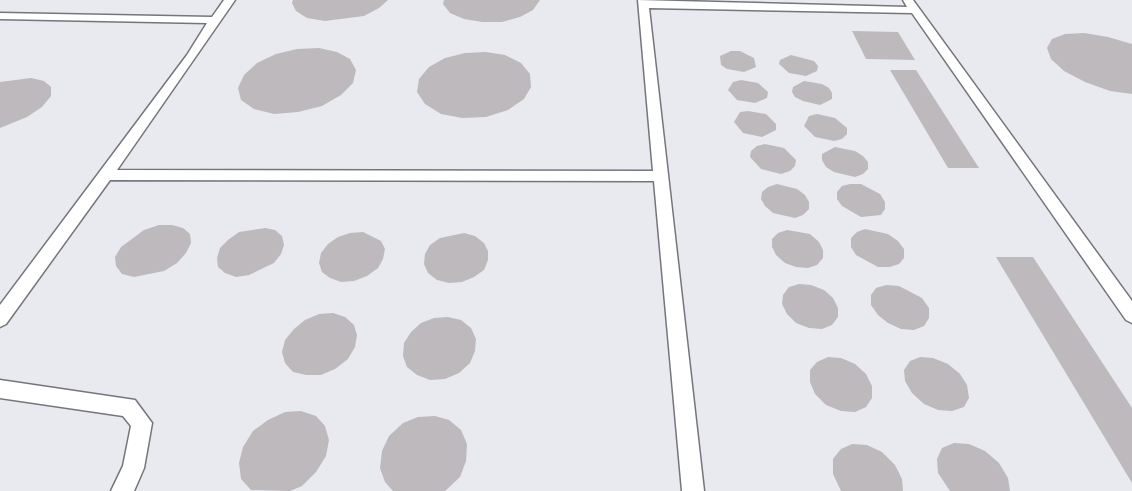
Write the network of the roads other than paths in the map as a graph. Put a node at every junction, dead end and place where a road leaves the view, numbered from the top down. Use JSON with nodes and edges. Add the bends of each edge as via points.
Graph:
{"nodes":[{"id":1,"x":230,"y":0,"type":"edge"},
{"id":2,"x":644,"y":2,"type":"edge"},
{"id":3,"x":912,"y":5,"type":"edge"},
{"id":4,"x":0,"y":16,"type":"edge"},
{"id":5,"x":215,"y":20,"type":"junction"},
{"id":6,"x":105,"y":175,"type":"junction"},
{"id":7,"x":662,"y":176,"type":"junction"},
{"id":8,"x":1132,"y":315,"type":"edge"},
{"id":9,"x":0,"y":319,"type":"edge"},
{"id":10,"x":0,"y":389,"type":"edge"},
{"id":11,"x":122,"y":491,"type":"edge"},
{"id":12,"x":693,"y":491,"type":"edge"}],
"edges":[{"from":1,"to":5,"type":"lane"},
{"from":2,"to":3,"type":"lane"},
{"from":2,"to":7,"type":"lane"},
{"from":3,"to":8,"type":"lane"},
{"from":4,"to":5,"type":"lane"},
{"from":5,"to":6,"type":"lane"},
{"from":6,"to":7,"type":"lane"},
{"from":6,"to":9,"type":"lane"},
{"from":7,"to":12,"type":"lane"},
{"from":10,"to":11,"type":"lane","via":[[128,407],[142,423],[133,468]]}]}
